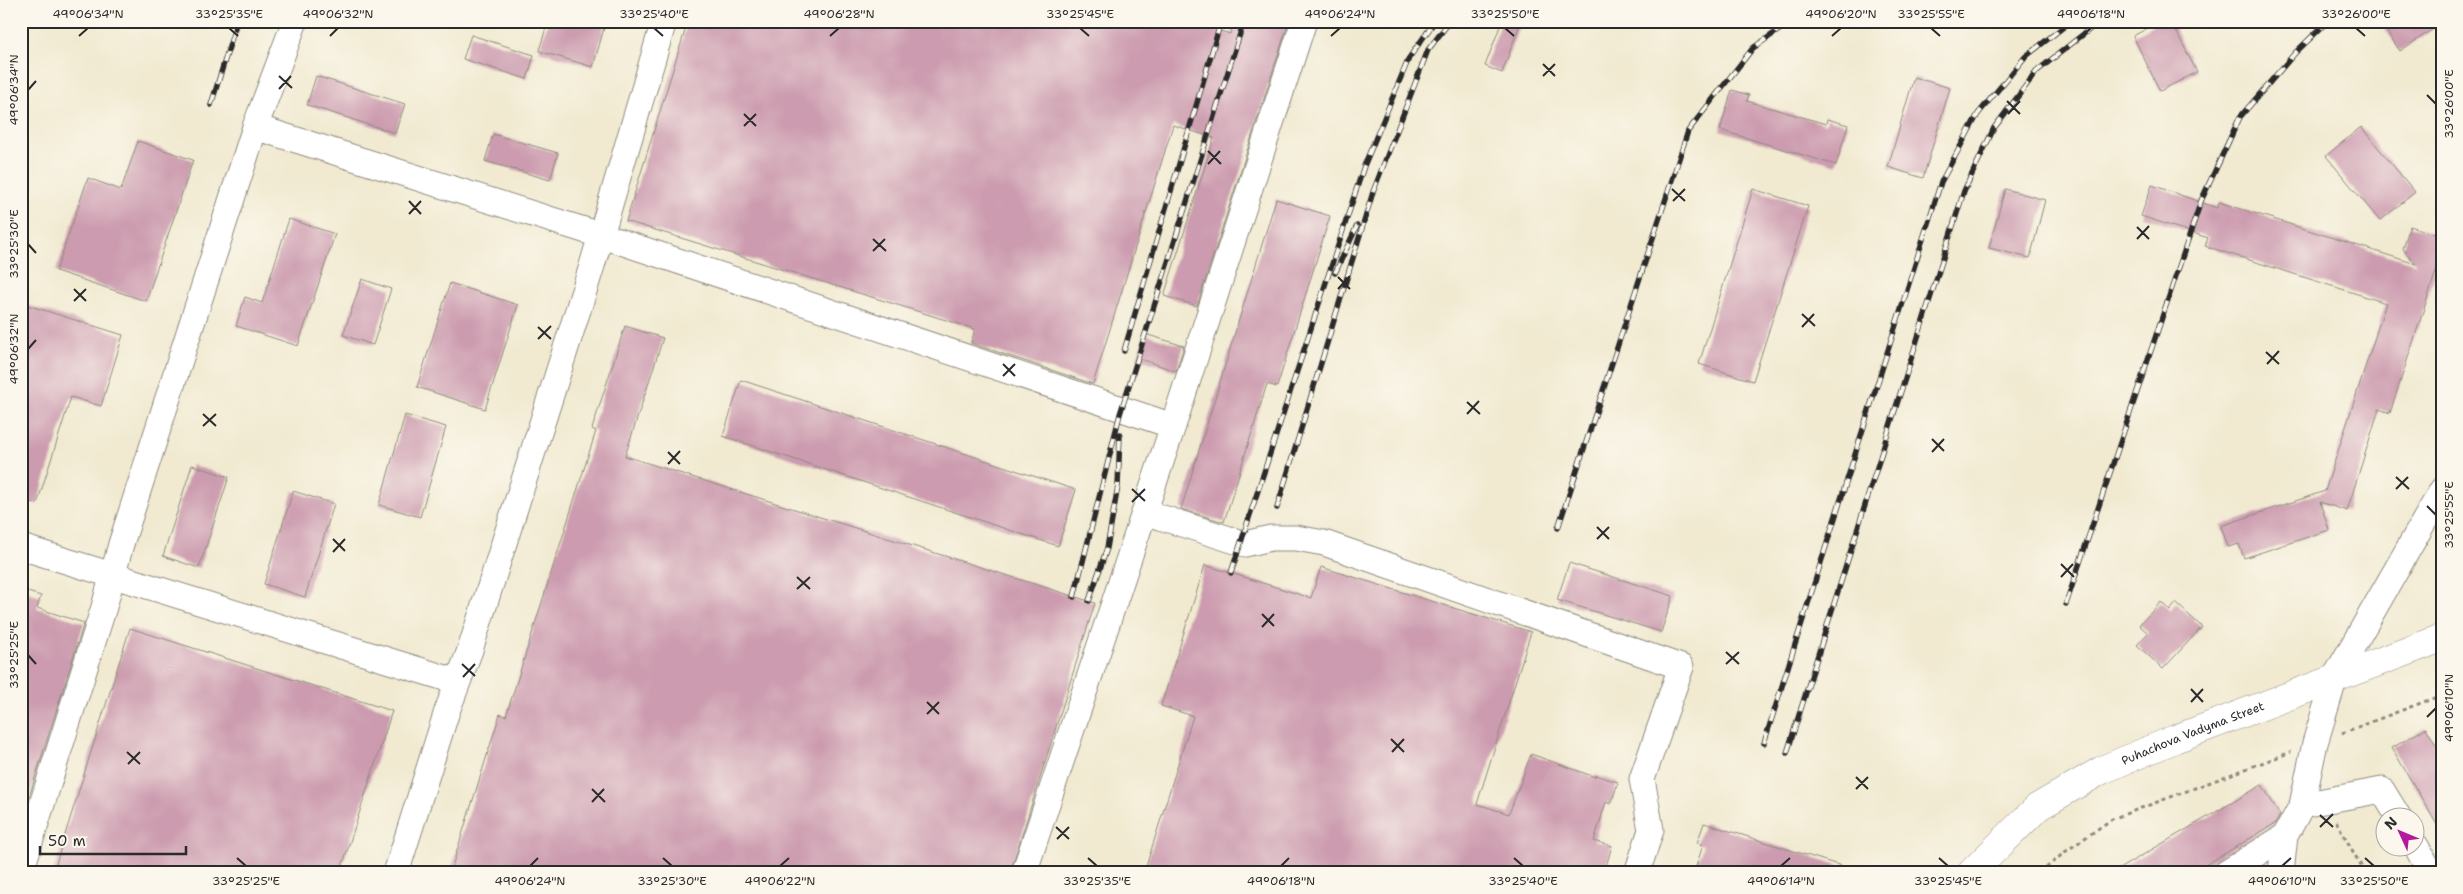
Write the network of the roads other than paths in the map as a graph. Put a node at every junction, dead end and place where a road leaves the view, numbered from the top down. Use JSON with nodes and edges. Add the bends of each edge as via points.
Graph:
{"nodes":[{"id":1,"x":295,"y":21,"type":"edge"},
{"id":2,"x":664,"y":21,"type":"edge"},
{"id":3,"x":1304,"y":21,"type":"edge"},
{"id":4,"x":255,"y":127,"type":"junction"},
{"id":5,"x":600,"y":235,"type":"junction"},
{"id":6,"x":1173,"y":426,"type":"junction"},
{"id":7,"x":2442,"y":490,"type":"edge"},
{"id":8,"x":1144,"y":512,"type":"junction"},
{"id":9,"x":21,"y":547,"type":"edge"},
{"id":10,"x":113,"y":575,"type":"junction"},
{"id":11,"x":2442,"y":638,"type":"edge"},
{"id":12,"x":2334,"y":677,"type":"junction"},
{"id":13,"x":458,"y":682,"type":"junction"},
{"id":14,"x":2313,"y":803,"type":"junction"},
{"id":15,"x":2392,"y":806,"type":"edge"},
{"id":16,"x":2285,"y":836,"type":"junction"},
{"id":17,"x":2422,"y":856,"type":"edge"},
{"id":18,"x":21,"y":871,"type":"edge"},
{"id":19,"x":396,"y":873,"type":"edge"},
{"id":20,"x":1024,"y":873,"type":"edge"},
{"id":21,"x":1637,"y":873,"type":"edge"},
{"id":22,"x":1971,"y":873,"type":"edge"},
{"id":23,"x":2226,"y":873,"type":"edge"},
{"id":24,"x":2281,"y":873,"type":"edge"},
{"id":25,"x":2431,"y":873,"type":"edge"}],
"edges":[{"from":1,"to":4,"type":"lane"},
{"from":2,"to":5,"type":"lane"},
{"from":3,"to":6,"type":"lane"},
{"from":4,"to":5,"type":"lane"},
{"from":4,"to":10,"type":"lane"},
{"from":5,"to":6,"type":"lane"},
{"from":5,"to":13,"type":"lane"},
{"from":6,"to":8,"type":"lane"},
{"from":7,"to":12,"type":"lane"},
{"from":8,"to":20,"type":"lane"},
{"from":8,"to":21,"type":"lane","via":[[1245,544],[1271,538],[1324,543],[1680,667],[1642,779],[1651,830]]},
{"from":9,"to":10,"type":"lane"},
{"from":10,"to":13,"type":"lane"},
{"from":10,"to":18,"type":"lane"},
{"from":11,"to":12,"type":"main road","name":"Puhachova Vadyma Street"},
{"from":12,"to":14,"type":"lane","via":[[2315,743]]},
{"from":12,"to":22,"type":"main road","name":"Puhachova Vadyma Street","via":[[2175,738],[2102,770],[2038,807]]},
{"from":13,"to":19,"type":"lane"},
{"from":14,"to":15,"type":"lane","via":[[2382,790]]},
{"from":14,"to":16,"type":"lane"},
{"from":16,"to":23,"type":"lane"},
{"from":16,"to":24,"type":"lane"},
{"from":17,"to":25,"type":"lane"}]}
